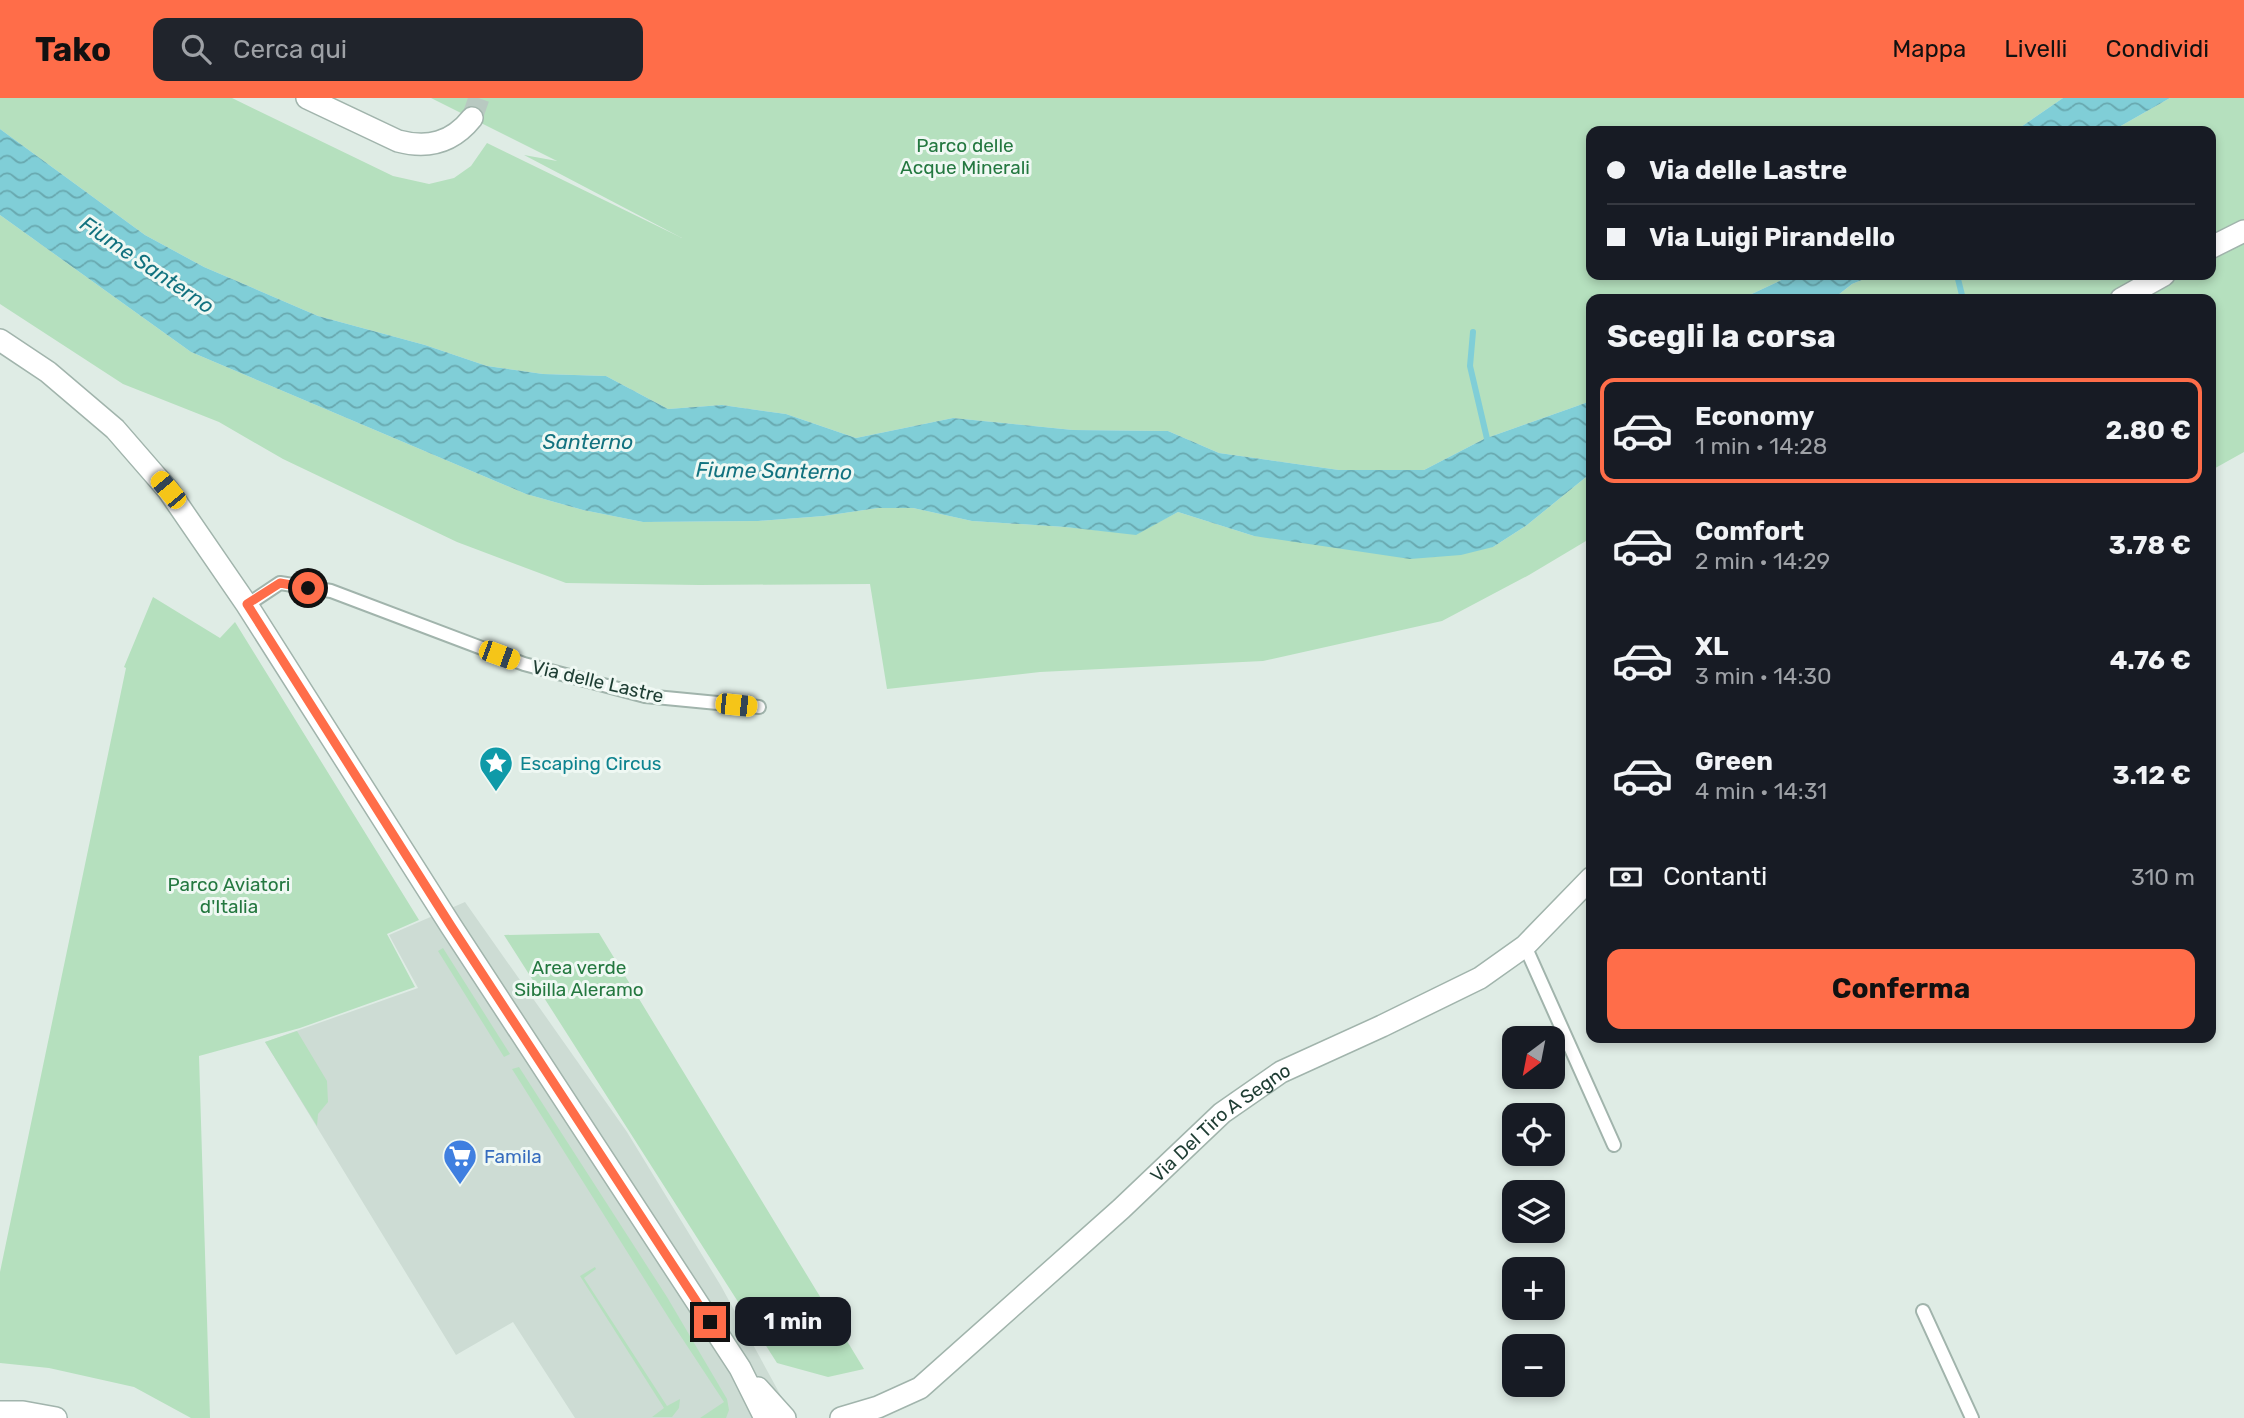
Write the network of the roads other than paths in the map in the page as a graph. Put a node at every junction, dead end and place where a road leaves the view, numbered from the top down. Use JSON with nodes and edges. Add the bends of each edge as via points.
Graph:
{"nodes":[{"id":1,"x":307,"y":98,"type":"edge"},
{"id":2,"x":472,"y":118,"type":"tunnel mouth"},
{"id":3,"x":2244,"y":231,"type":"edge"},
{"id":4,"x":2216,"y":245,"type":"edge"},
{"id":5,"x":2155,"y":280,"type":"edge"},
{"id":6,"x":2130,"y":294,"type":"edge"},
{"id":7,"x":0,"y":340,"type":"edge"},
{"id":8,"x":247,"y":604,"type":"junction"},
{"id":9,"x":759,"y":707,"type":"dead end"},
{"id":10,"x":1586,"y":883,"type":"edge"},
{"id":11,"x":1525,"y":946,"type":"junction"},
{"id":12,"x":1614,"y":1144,"type":"dead end"},
{"id":13,"x":1923,"y":1311,"type":"dead end"},
{"id":14,"x":740,"y":1368,"type":"junction"},
{"id":15,"x":0,"y":1412,"type":"edge"},
{"id":16,"x":870,"y":1412,"type":"edge"},
{"id":17,"x":55,"y":1418,"type":"edge"},
{"id":18,"x":765,"y":1418,"type":"edge"},
{"id":19,"x":785,"y":1418,"type":"edge"},
{"id":20,"x":841,"y":1418,"type":"edge"},
{"id":21,"x":1972,"y":1418,"type":"edge"}],
"edges":[{"from":1,"to":2,"type":"street","via":[[411,145],[441,142],[462,131]]},
{"from":3,"to":4,"type":"street"},
{"from":5,"to":6,"type":"street"},
{"from":7,"to":8,"type":"street","via":[[48,372],[133,447]]},
{"from":8,"to":9,"type":"lane","name":"Via delle Lastre","via":[[280,583],[331,592],[537,667],[645,695]]},
{"from":8,"to":14,"type":"street"},
{"from":10,"to":11,"type":"street","name":"Via Del Tiro A Segno"},
{"from":11,"to":12,"type":"lane"},
{"from":11,"to":16,"type":"street","name":"Via Del Tiro A Segno","via":[[1480,978],[1282,1072],[1232,1106],[920,1388]]},
{"from":13,"to":21,"type":"lane"},
{"from":14,"to":18,"type":"street"},
{"from":14,"to":19,"type":"street"},
{"from":15,"to":17,"type":"street"},
{"from":16,"to":20,"type":"street","name":"Via Del Tiro A Segno"}]}
